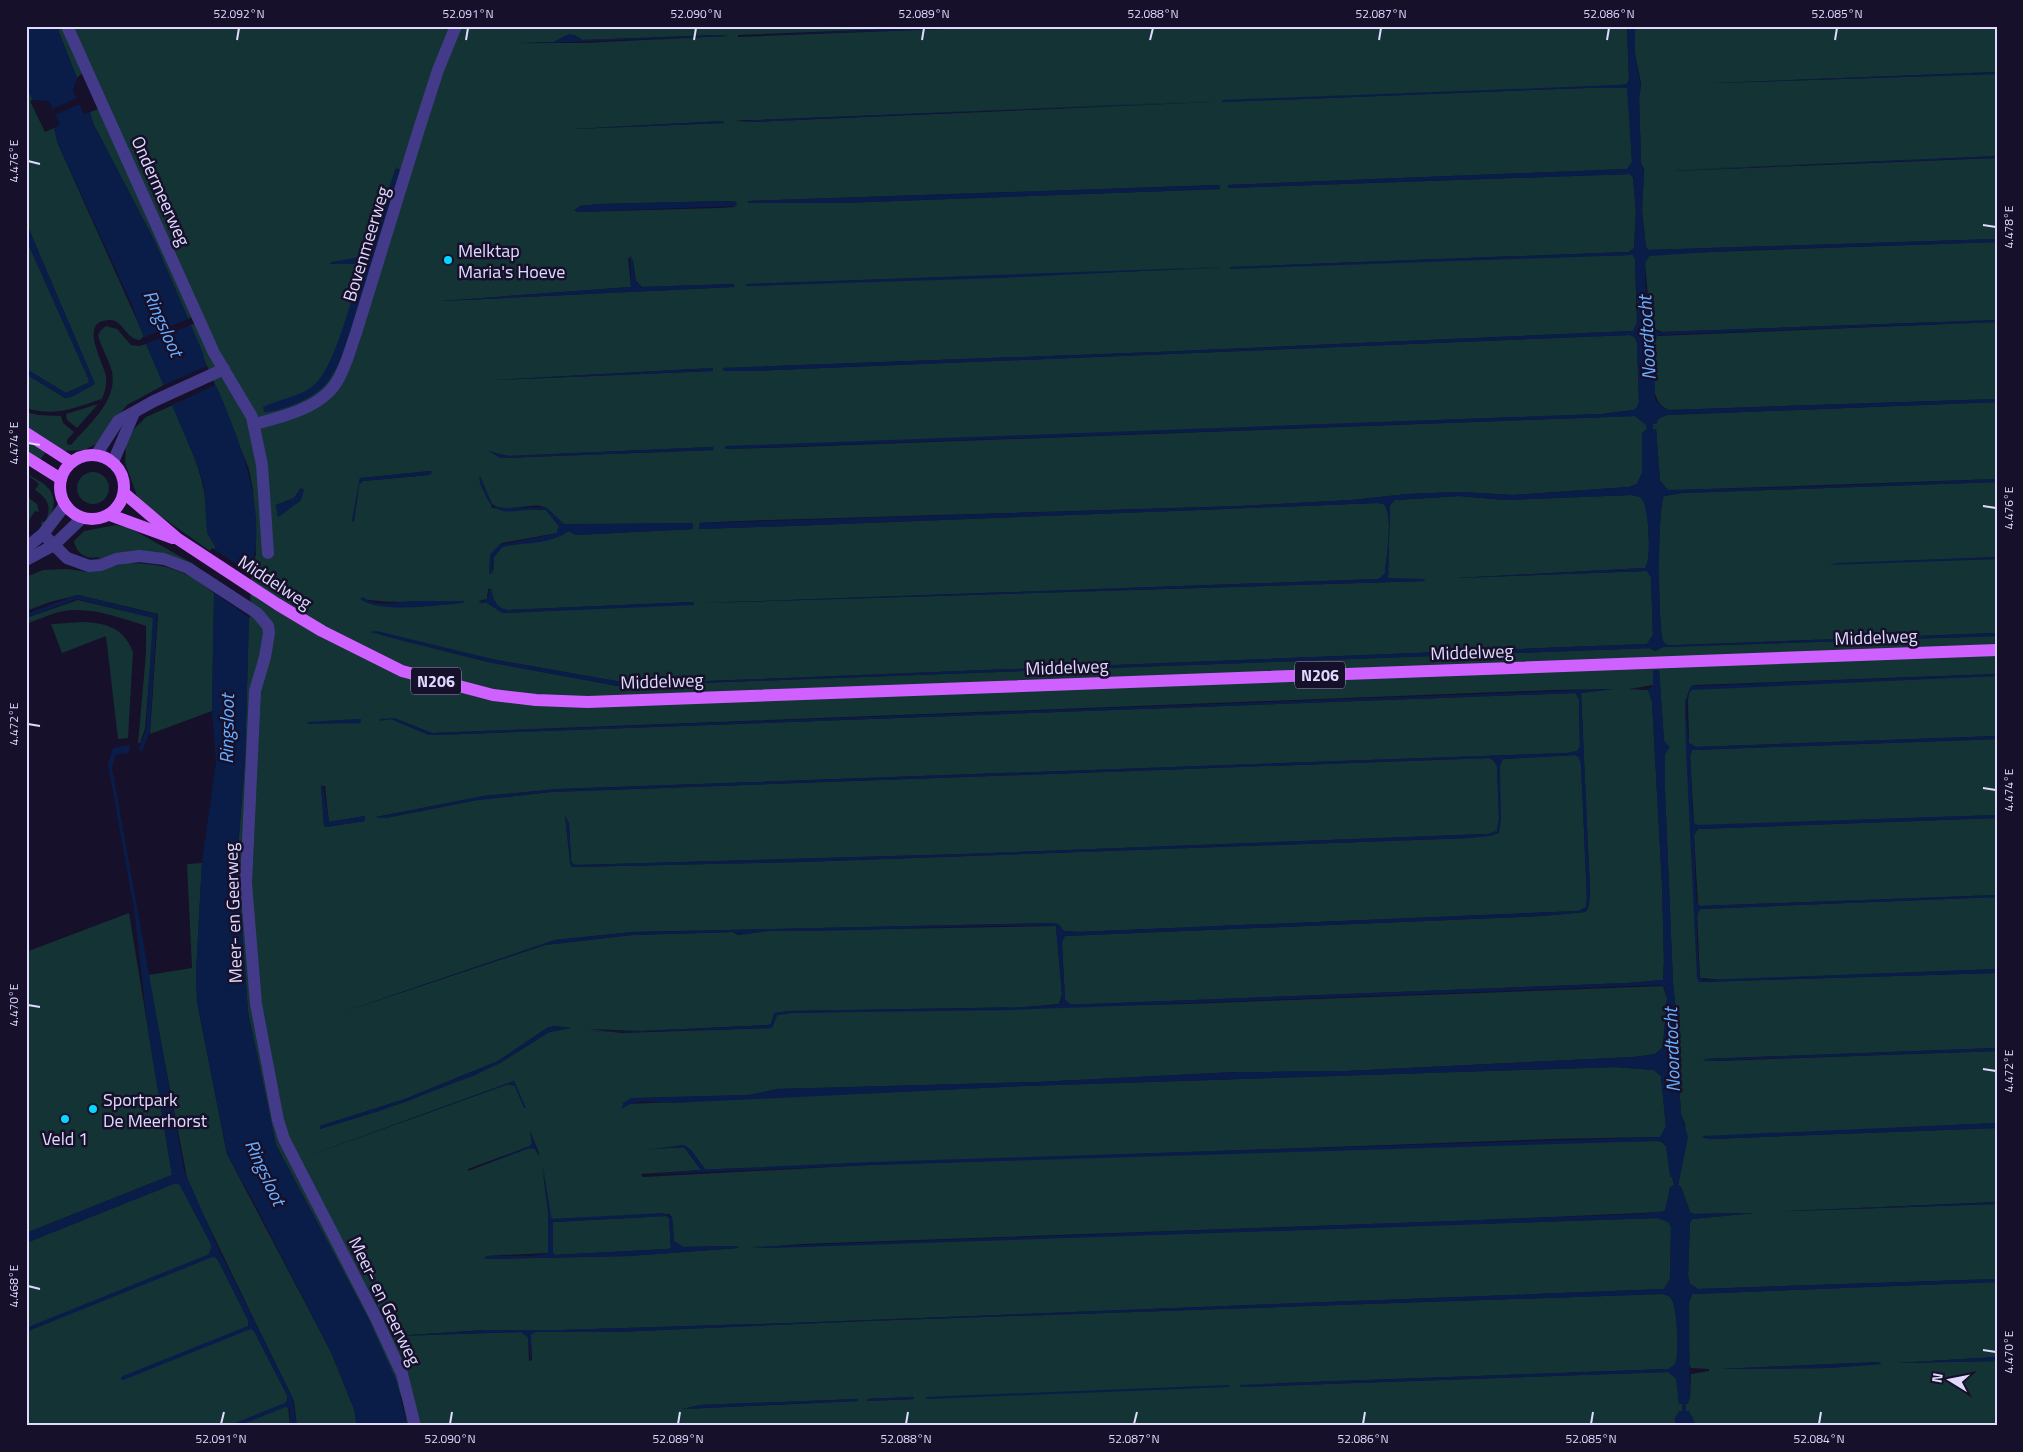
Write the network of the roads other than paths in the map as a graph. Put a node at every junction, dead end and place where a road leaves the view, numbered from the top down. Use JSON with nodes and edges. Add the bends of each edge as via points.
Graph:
{"nodes":[{"id":1,"x":67,"y":26,"type":"edge"},
{"id":2,"x":456,"y":26,"type":"edge"},
{"id":3,"x":224,"y":368,"type":"junction"},
{"id":4,"x":134,"y":413,"type":"junction"},
{"id":5,"x":255,"y":424,"type":"junction"},
{"id":6,"x":26,"y":433,"type":"edge"},
{"id":7,"x":96,"y":455,"type":"junction"},
{"id":8,"x":26,"y":456,"type":"edge"},
{"id":9,"x":71,"y":462,"type":"junction"},
{"id":10,"x":113,"y":462,"type":"junction"},
{"id":11,"x":61,"y":479,"type":"junction"},
{"id":12,"x":124,"y":494,"type":"junction"},
{"id":13,"x":65,"y":505,"type":"junction"},
{"id":14,"x":110,"y":515,"type":"junction"},
{"id":15,"x":82,"y":518,"type":"junction"},
{"id":16,"x":43,"y":534,"type":"junction"},
{"id":17,"x":178,"y":540,"type":"junction"},
{"id":18,"x":54,"y":545,"type":"junction"},
{"id":19,"x":26,"y":548,"type":"edge"},
{"id":20,"x":268,"y":554,"type":"dead end"},
{"id":21,"x":26,"y":560,"type":"edge"},
{"id":22,"x":1997,"y":650,"type":"edge"},
{"id":23,"x":415,"y":1426,"type":"edge"}],
"edges":[{"from":1,"to":3,"type":"street","name":"Ondermeerweg","via":[[214,353]]},
{"from":2,"to":5,"type":"street","name":"Bovenmeerweg","via":[[438,70],[340,375],[327,394],[312,404]]},
{"from":3,"to":4,"type":"street"},
{"from":3,"to":5,"type":"street"},
{"from":4,"to":7,"type":"street","via":[[118,422]]},
{"from":4,"to":10,"type":"street"},
{"from":5,"to":20,"type":"street","via":[[262,465]]},
{"from":6,"to":9,"type":"main road"},
{"from":7,"to":9,"type":"main road","via":[[83,456]]},
{"from":7,"to":10,"type":"main road"},
{"from":8,"to":11,"type":"main road"},
{"from":9,"to":11,"type":"main road"},
{"from":10,"to":12,"type":"main road","via":[[124,482]]},
{"from":11,"to":13,"type":"main road","via":[[60,489]]},
{"from":12,"to":14,"type":"main road"},
{"from":12,"to":17,"type":"main road","name":"Middelweg","number":"N206"},
{"from":13,"to":15,"type":"main road"},
{"from":13,"to":16,"type":"street"},
{"from":14,"to":15,"type":"main road","number":"N206","via":[[101,519]]},
{"from":14,"to":17,"type":"main road","name":"Middelweg","number":"N206"},
{"from":15,"to":18,"type":"street"},
{"from":16,"to":18,"type":"street","name":"Meer- en Geerweg"},
{"from":16,"to":19,"type":"street"},
{"from":17,"to":22,"type":"main road","name":"Middelweg","number":"N206","via":[[322,632],[402,671],[493,695],[536,700],[588,702]]},
{"from":18,"to":21,"type":"street"},
{"from":18,"to":23,"type":"street","name":"Meer- en Geerweg","via":[[67,558],[89,566],[139,556],[164,559],[188,568],[265,619],[270,633],[255,691],[246,858],[256,1004],[284,1139],[402,1374]]}]}
